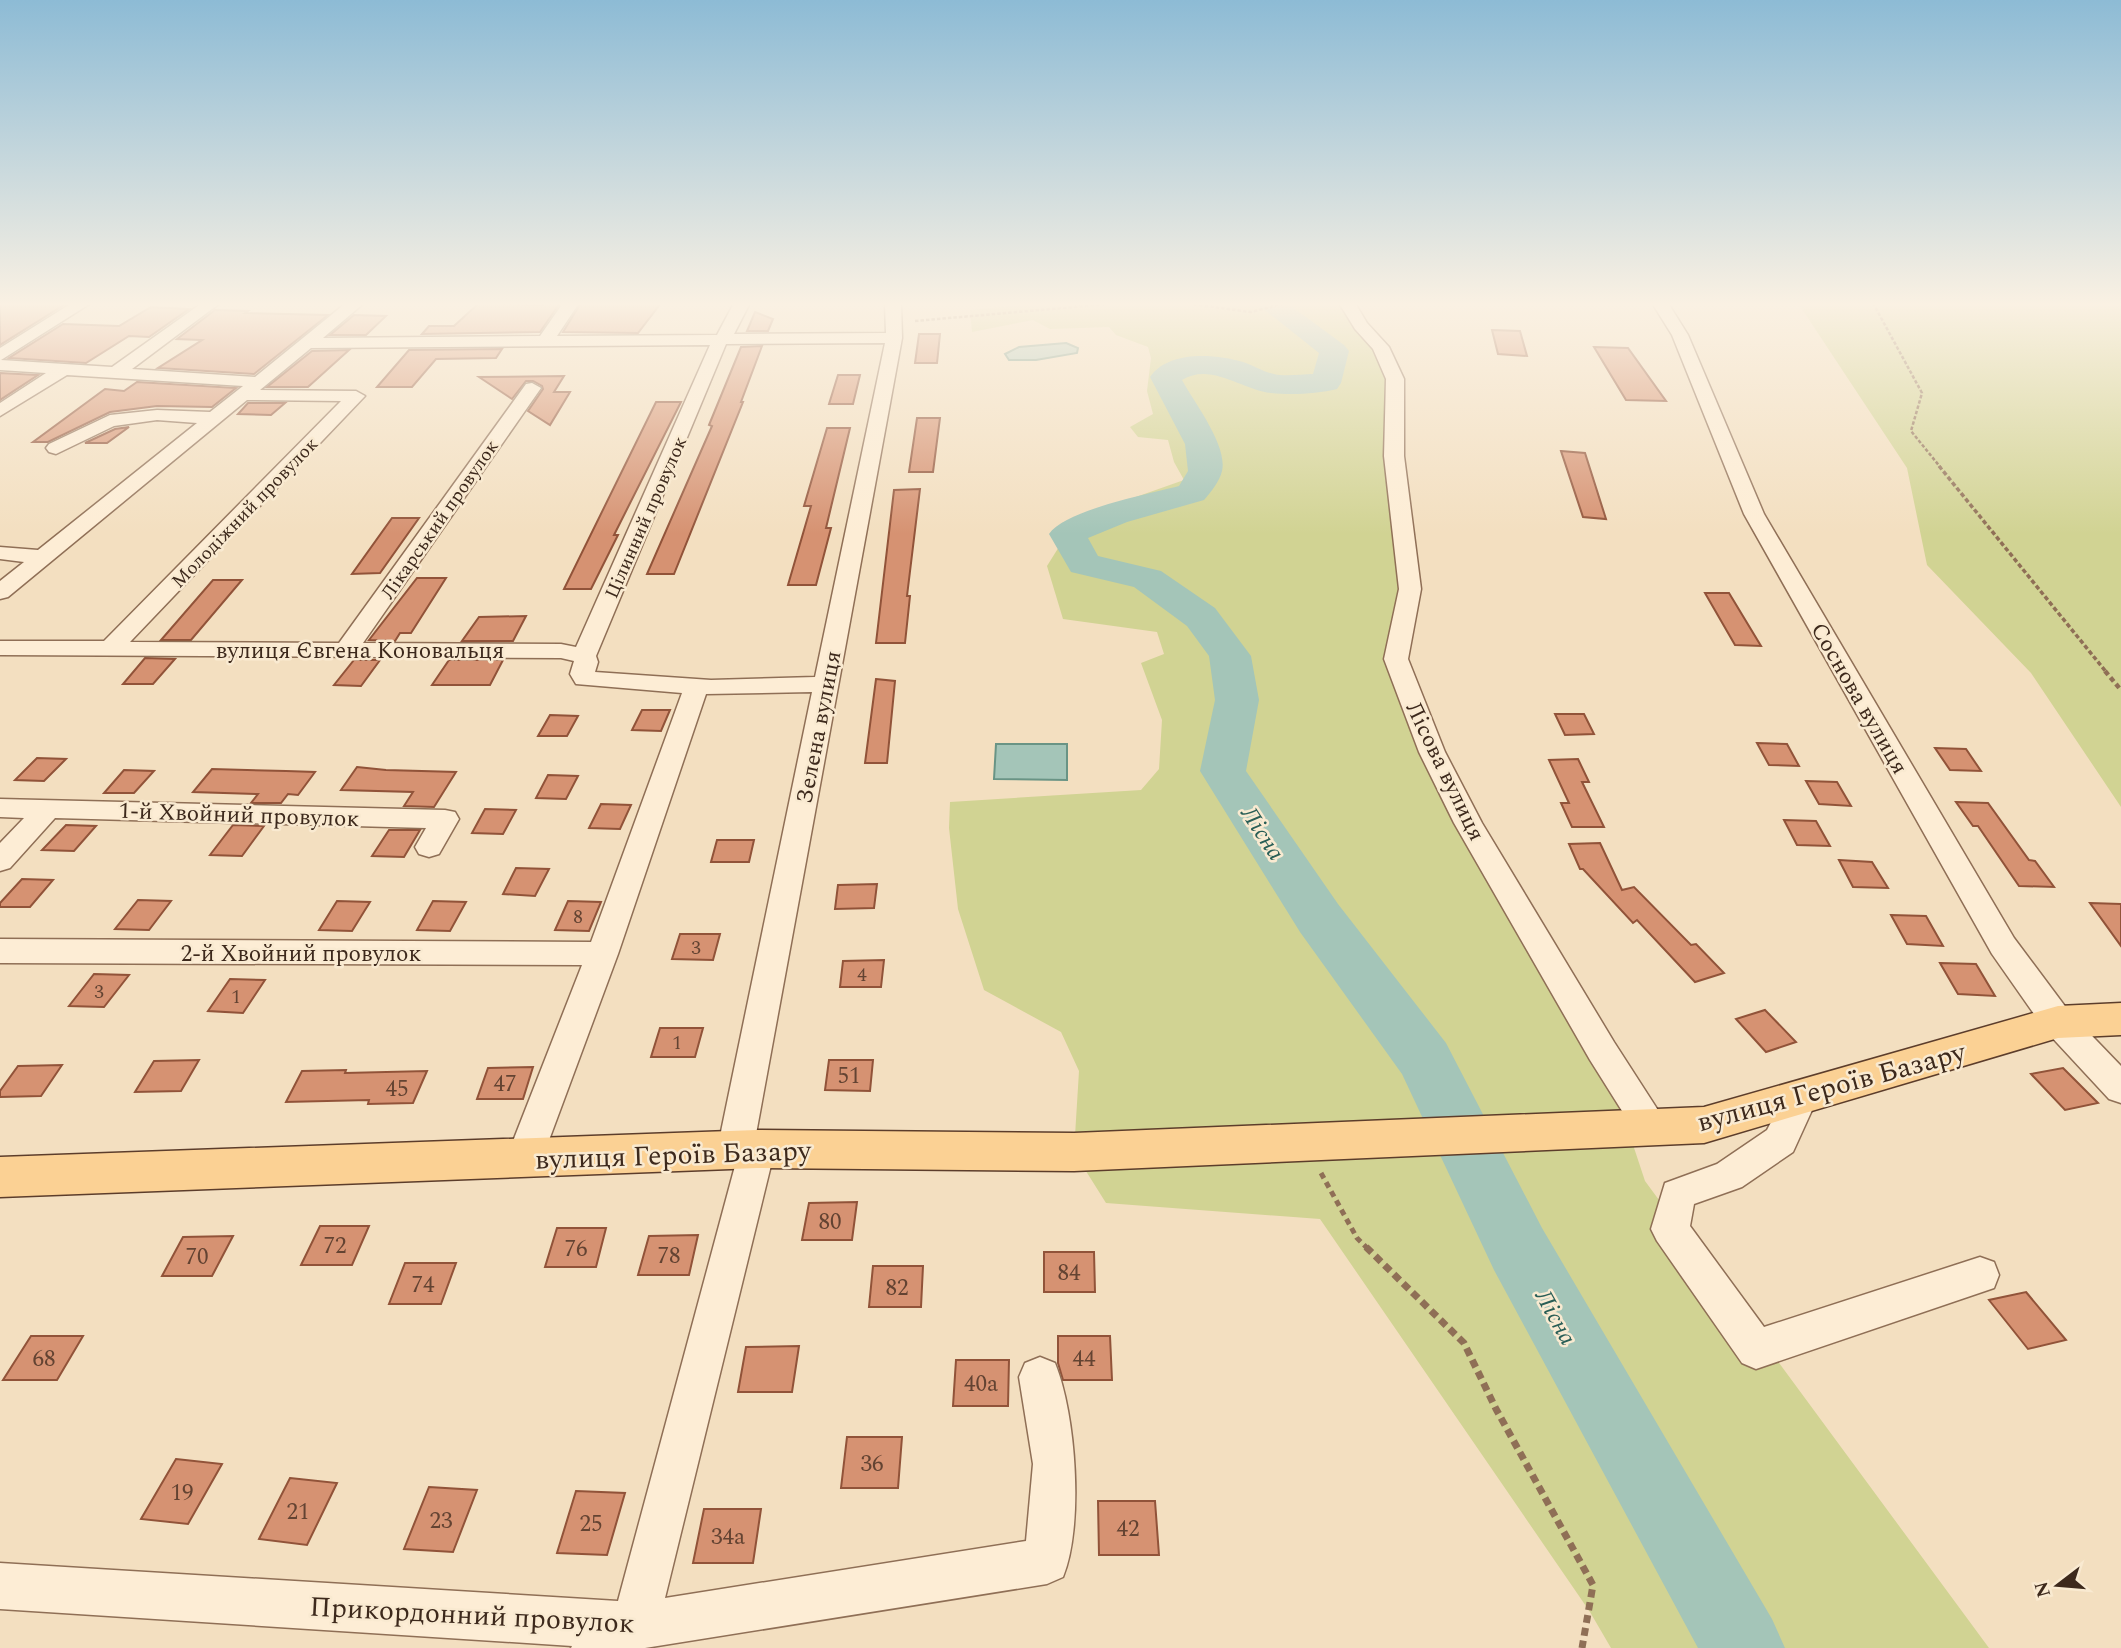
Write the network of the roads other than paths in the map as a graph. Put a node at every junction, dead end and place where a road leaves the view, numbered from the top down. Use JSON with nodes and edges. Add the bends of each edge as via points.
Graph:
{"nodes":[{"id":1,"x":47,"y":380,"type":"edge"},
{"id":2,"x":224,"y":380,"type":"edge"},
{"id":3,"x":260,"y":380,"type":"edge"},
{"id":4,"x":703,"y":380,"type":"edge"},
{"id":5,"x":882,"y":380,"type":"edge"},
{"id":6,"x":1395,"y":380,"type":"edge"},
{"id":7,"x":1699,"y":380,"type":"edge"},
{"id":8,"x":257,"y":382,"type":"junction"},
{"id":9,"x":532,"y":388,"type":"dead end"},
{"id":10,"x":240,"y":396,"type":"junction"},
{"id":11,"x":0,"y":411,"type":"edge"},
{"id":12,"x":212,"y":418,"type":"junction"},
{"id":13,"x":56,"y":448,"type":"dead end"},
{"id":14,"x":0,"y":553,"type":"edge"},
{"id":15,"x":41,"y":557,"type":"junction"},
{"id":16,"x":0,"y":592,"type":"edge"},
{"id":17,"x":0,"y":648,"type":"edge"},
{"id":18,"x":109,"y":650,"type":"junction"},
{"id":19,"x":346,"y":650,"type":"junction"},
{"id":20,"x":584,"y":656,"type":"junction"},
{"id":21,"x":827,"y":684,"type":"junction"},
{"id":22,"x":696,"y":687,"type":"junction"},
{"id":23,"x":0,"y":808,"type":"edge"},
{"id":24,"x":48,"y":808,"type":"junction"},
{"id":25,"x":429,"y":847,"type":"dead end"},
{"id":26,"x":0,"y":861,"type":"edge"},
{"id":27,"x":0,"y":951,"type":"edge"},
{"id":28,"x":602,"y":954,"type":"junction"},
{"id":29,"x":2121,"y":1019,"type":"edge"},
{"id":30,"x":2058,"y":1022,"type":"junction"},
{"id":31,"x":2121,"y":1089,"type":"edge"},
{"id":32,"x":1801,"y":1097,"type":"junction"},
{"id":33,"x":1651,"y":1128,"type":"junction"},
{"id":34,"x":746,"y":1150,"type":"junction"},
{"id":35,"x":524,"y":1159,"type":"junction"},
{"id":36,"x":0,"y":1177,"type":"edge"},
{"id":37,"x":1980,"y":1275,"type":"dead end"},
{"id":38,"x":1040,"y":1377,"type":"dead end"},
{"id":39,"x":0,"y":1586,"type":"edge"},
{"id":40,"x":635,"y":1626,"type":"junction"},
{"id":41,"x":595,"y":1648,"type":"edge"}],
"edges":[{"from":1,"to":11,"type":"street"},
{"from":2,"to":8,"type":"street"},
{"from":3,"to":8,"type":"street"},
{"from":4,"to":20,"type":"street","name":"Цілинний провулок"},
{"from":5,"to":21,"type":"street","name":"Зелена вулиця"},
{"from":6,"to":33,"type":"street","name":"Лісова вулиця","via":[[1394,456],[1410,589],[1396,659],[1432,752],[1468,823]]},
{"from":7,"to":30,"type":"street","name":"Соснова вулиця","via":[[1754,514],[2003,946]]},
{"from":8,"to":10,"type":"street"},
{"from":9,"to":19,"type":"street","name":"Лікарський провулок"},
{"from":10,"to":12,"type":"street"},
{"from":10,"to":18,"type":"street","name":"Молодіжний провулок","via":[[356,396]]},
{"from":12,"to":13,"type":"street","via":[[157,415],[110,421]]},
{"from":12,"to":15,"type":"street"},
{"from":14,"to":15,"type":"street"},
{"from":15,"to":16,"type":"street"},
{"from":17,"to":18,"type":"street","name":"вулиця Євгена Коновальця"},
{"from":18,"to":19,"type":"street","name":"вулиця Євгена Коновальця"},
{"from":19,"to":20,"type":"street","name":"вулиця Євгена Коновальця","via":[[561,651]]},
{"from":20,"to":22,"type":"street","via":[[585,679]]},
{"from":21,"to":22,"type":"street"},
{"from":21,"to":34,"type":"street","name":"Зелена вулиця"},
{"from":22,"to":28,"type":"street"},
{"from":23,"to":24,"type":"street","name":"1-й Хвойний провулок"},
{"from":24,"to":25,"type":"street","name":"1-й Хвойний провулок","via":[[446,820]]},
{"from":24,"to":26,"type":"street"},
{"from":27,"to":28,"type":"street","name":"2-й Хвойний провулок"},
{"from":28,"to":35,"type":"street"},
{"from":29,"to":30,"type":"main road"},
{"from":30,"to":31,"type":"street","name":"Соснова вулиця"},
{"from":30,"to":32,"type":"main road","name":"вулиця Героїв Базару"},
{"from":32,"to":33,"type":"main road","name":"вулиця Героїв Базару","via":[[1704,1125]]},
{"from":32,"to":37,"type":"street","via":[[1780,1141],[1730,1176],[1678,1194],[1670,1229],[1756,1349]]},
{"from":33,"to":34,"type":"main road","name":"вулиця Героїв Базару","via":[[1074,1152]]},
{"from":34,"to":35,"type":"main road","name":"вулиця Героїв Базару"},
{"from":34,"to":40,"type":"street","name":"Зелена вулиця"},
{"from":35,"to":36,"type":"main road","name":"вулиця Героїв Базару"},
{"from":38,"to":40,"type":"street","name":"Прикордонний провулок","via":[[1055,1464],[1047,1561]]},
{"from":39,"to":40,"type":"street","name":"Прикордонний провулок"},
{"from":40,"to":41,"type":"street"}]}
